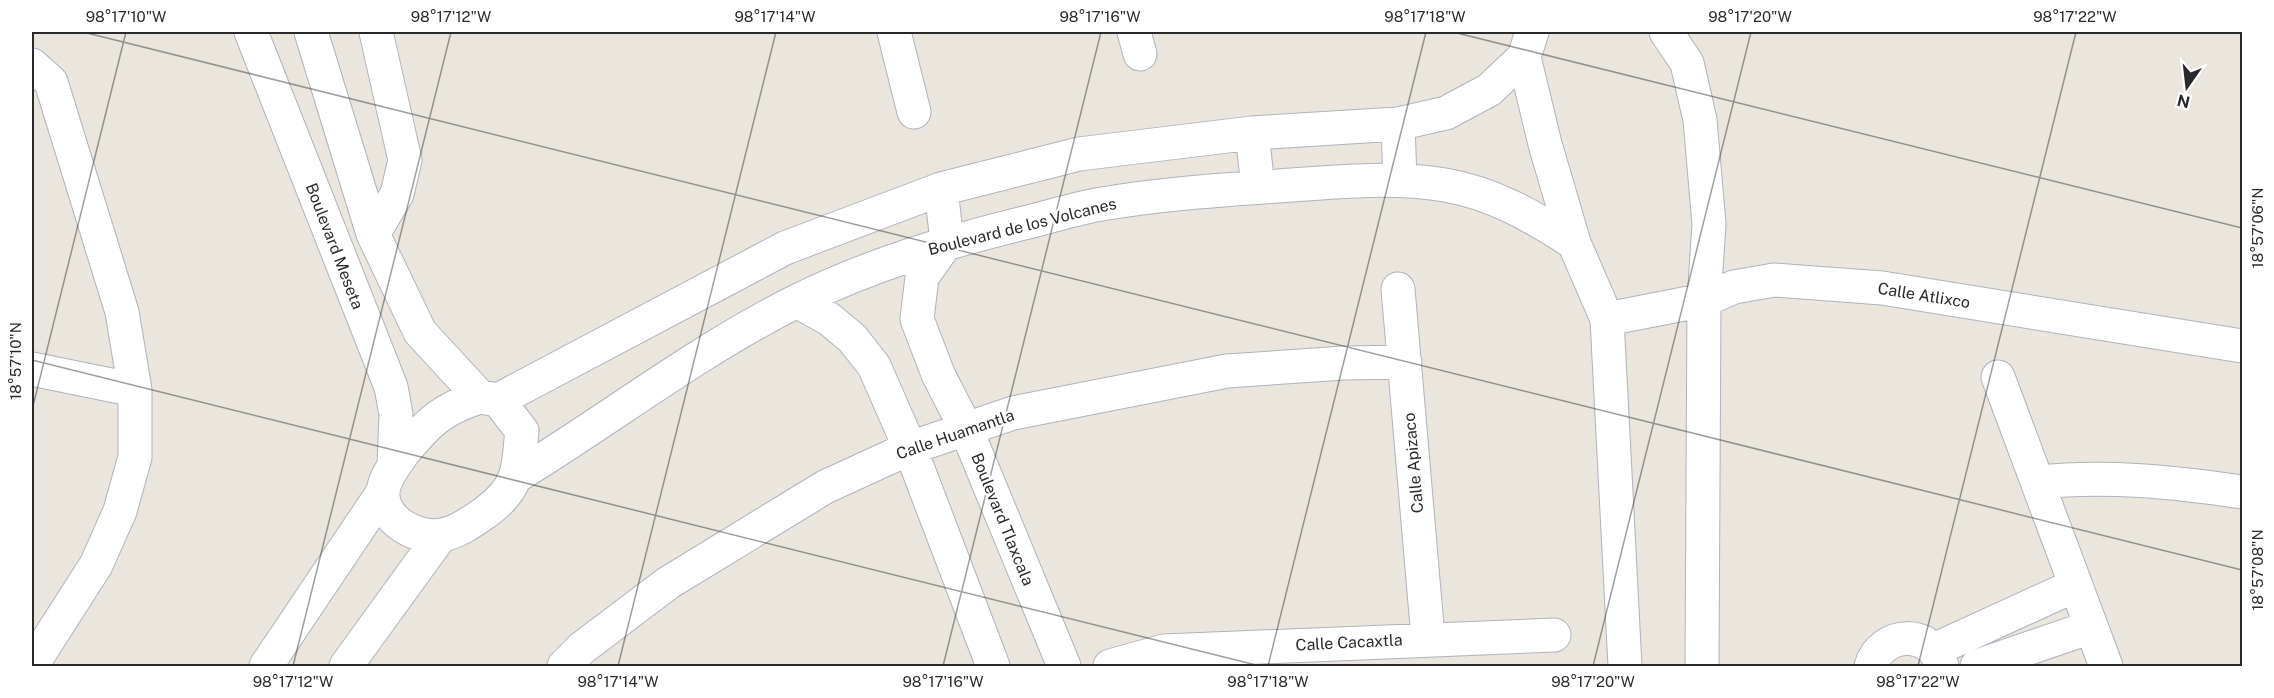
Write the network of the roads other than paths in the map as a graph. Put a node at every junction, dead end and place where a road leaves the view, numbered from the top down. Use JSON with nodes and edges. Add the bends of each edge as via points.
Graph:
{"nodes":[{"id":1,"x":251,"y":32,"type":"edge"},
{"id":2,"x":311,"y":32,"type":"edge"},
{"id":3,"x":376,"y":32,"type":"edge"},
{"id":4,"x":894,"y":32,"type":"edge"},
{"id":5,"x":1666,"y":32,"type":"edge"},
{"id":6,"x":1528,"y":44,"type":"edge"},
{"id":7,"x":1689,"y":47,"type":"edge"},
{"id":8,"x":32,"y":65,"type":"edge"},
{"id":9,"x":914,"y":112,"type":"dead end"},
{"id":10,"x":1398,"y":124,"type":"junction"},
{"id":11,"x":1252,"y":133,"type":"junction"},
{"id":12,"x":1400,"y":180,"type":"junction"},
{"id":13,"x":1258,"y":187,"type":"junction"},
{"id":14,"x":941,"y":189,"type":"junction"},
{"id":15,"x":373,"y":234,"type":"junction"},
{"id":16,"x":947,"y":242,"type":"junction"},
{"id":17,"x":1574,"y":243,"type":"junction"},
{"id":18,"x":1398,"y":289,"type":"dead end"},
{"id":19,"x":1704,"y":300,"type":"junction"},
{"id":20,"x":797,"y":301,"type":"junction"},
{"id":21,"x":1607,"y":319,"type":"junction"},
{"id":22,"x":2242,"y":346,"type":"edge"},
{"id":23,"x":1405,"y":362,"type":"junction"},
{"id":24,"x":32,"y":369,"type":"edge"},
{"id":25,"x":1998,"y":377,"type":"dead end"},
{"id":26,"x":135,"y":390,"type":"junction"},
{"id":27,"x":489,"y":398,"type":"junction"},
{"id":28,"x":966,"y":429,"type":"junction"},
{"id":29,"x":910,"y":448,"type":"junction"},
{"id":30,"x":515,"y":477,"type":"junction"},
{"id":31,"x":389,"y":479,"type":"junction"},
{"id":32,"x":2038,"y":482,"type":"junction"},
{"id":33,"x":2242,"y":492,"type":"edge"},
{"id":34,"x":441,"y":536,"type":"junction"},
{"id":35,"x":2076,"y":585,"type":"junction"},
{"id":36,"x":2091,"y":627,"type":"junction"},
{"id":37,"x":1554,"y":635,"type":"dead end"},
{"id":38,"x":1428,"y":638,"type":"junction"},
{"id":39,"x":1163,"y":658,"type":"edge"},
{"id":40,"x":1938,"y":658,"type":"edge"},
{"id":41,"x":42,"y":660,"type":"edge"},
{"id":42,"x":266,"y":666,"type":"edge"},
{"id":43,"x":346,"y":666,"type":"edge"},
{"id":44,"x":564,"y":666,"type":"edge"},
{"id":45,"x":993,"y":666,"type":"edge"},
{"id":46,"x":1064,"y":666,"type":"edge"},
{"id":47,"x":1110,"y":666,"type":"edge"},
{"id":48,"x":1625,"y":666,"type":"edge"},
{"id":49,"x":1702,"y":666,"type":"edge"},
{"id":50,"x":1869,"y":666,"type":"edge"},
{"id":51,"x":1977,"y":666,"type":"edge"},
{"id":52,"x":2106,"y":666,"type":"edge"}],
"edges":[{"from":1,"to":31,"type":"street","name":"Boulevard Meseta","via":[[391,387],[396,414]]},
{"from":2,"to":15,"type":"street"},
{"from":3,"to":15,"type":"street","via":[[405,160],[397,194]]},
{"from":4,"to":9,"type":"street"},
{"from":5,"to":7,"type":"street"},
{"from":6,"to":10,"type":"street","via":[[1489,90],[1454,109]]},
{"from":6,"to":17,"type":"street"},
{"from":7,"to":19,"type":"street","via":[[1709,224]]},
{"from":8,"to":26,"type":"street","via":[[51,82],[122,312]]},
{"from":10,"to":11,"type":"street"},
{"from":10,"to":12,"type":"street"},
{"from":11,"to":13,"type":"street"},
{"from":11,"to":14,"type":"street","via":[[1079,154]]},
{"from":12,"to":13,"type":"street","name":"Boulevard de los Volcanes"},
{"from":12,"to":17,"type":"street","name":"Boulevard de los Volcanes","via":[[1447,185],[1492,198],[1535,218]]},
{"from":13,"to":16,"type":"street","name":"Boulevard de los Volcanes","via":[[1101,204]]},
{"from":14,"to":16,"type":"street"},
{"from":14,"to":27,"type":"street","via":[[785,248]]},
{"from":15,"to":27,"type":"street","via":[[420,332]]},
{"from":16,"to":20,"type":"street","name":"Boulevard de los Volcanes"},
{"from":16,"to":28,"type":"street","name":"Boulevard Tlaxcala","via":[[922,277],[917,319],[938,374]]},
{"from":17,"to":21,"type":"street"},
{"from":18,"to":23,"type":"street","name":"Calle Apizaco"},
{"from":19,"to":21,"type":"street","name":"Calle Atlixco"},
{"from":19,"to":22,"type":"street","name":"Calle Atlixco","via":[[1734,287],[1774,279],[1882,288]]},
{"from":19,"to":49,"type":"street"},
{"from":20,"to":29,"type":"street","via":[[852,338],[874,366]]},
{"from":20,"to":30,"type":"street","name":"Boulevard de los Volcanes","via":[[712,346]]},
{"from":21,"to":48,"type":"street"},
{"from":23,"to":28,"type":"street","name":"Calle Huamantla","via":[[1227,371],[1013,413]]},
{"from":23,"to":38,"type":"street","name":"Calle Apizaco"},
{"from":24,"to":26,"type":"street"},
{"from":25,"to":32,"type":"street"},
{"from":26,"to":41,"type":"street","via":[[135,457],[120,511],[96,565]]},
{"from":27,"to":30,"type":"street","via":[[522,431]]},
{"from":27,"to":31,"type":"street","via":[[442,411],[421,432]]},
{"from":28,"to":29,"type":"street","name":"Calle Huamantla"},
{"from":28,"to":46,"type":"street","name":"Boulevard Tlaxcala"},
{"from":29,"to":44,"type":"street","name":"Calle Huamantla","via":[[825,487],[668,583]]},
{"from":29,"to":45,"type":"street"},
{"from":30,"to":34,"type":"street","via":[[492,507]]},
{"from":31,"to":34,"type":"street","via":[[384,504],[399,524],[419,534]]},
{"from":31,"to":42,"type":"street"},
{"from":32,"to":33,"type":"street","via":[[2076,478],[2134,480]]},
{"from":32,"to":35,"type":"street"},
{"from":34,"to":43,"type":"street"},
{"from":35,"to":36,"type":"street"},
{"from":35,"to":40,"type":"street"},
{"from":36,"to":51,"type":"street"},
{"from":36,"to":52,"type":"street"},
{"from":37,"to":38,"type":"street","name":"Calle Cacaxtla"},
{"from":38,"to":39,"type":"street","name":"Calle Cacaxtla"},
{"from":39,"to":47,"type":"street","name":"Calle Cacaxtla"},
{"from":40,"to":50,"type":"street","via":[[1915,639],[1893,640]]}]}
